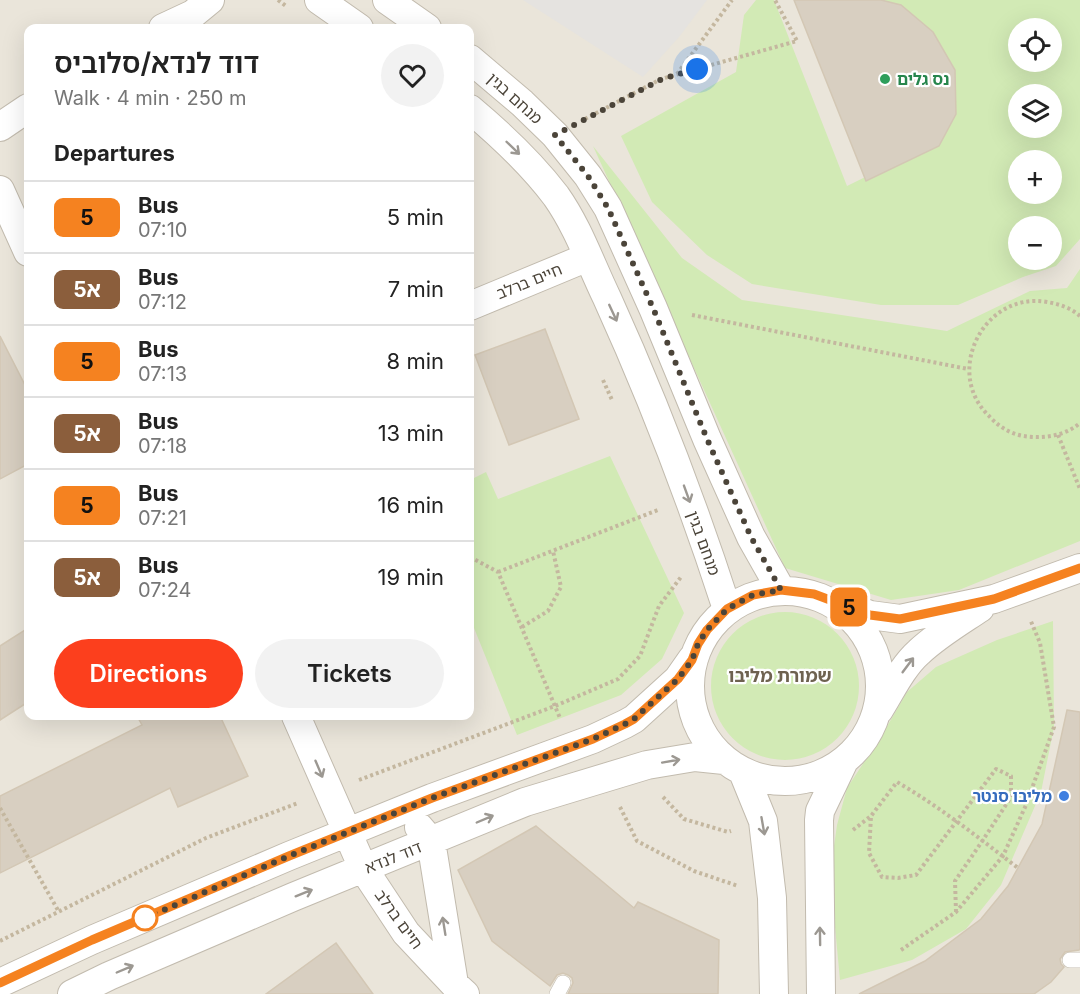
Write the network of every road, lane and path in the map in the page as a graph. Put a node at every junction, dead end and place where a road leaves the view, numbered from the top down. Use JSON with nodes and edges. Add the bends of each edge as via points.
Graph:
{"nodes":[{"id":1,"x":210,"y":0,"type":"edge"},
{"id":2,"x":319,"y":0,"type":"edge"},
{"id":3,"x":387,"y":0,"type":"edge"},
{"id":4,"x":732,"y":0,"type":"edge"},
{"id":5,"x":775,"y":0,"type":"edge"},
{"id":6,"x":172,"y":24,"type":"edge"},
{"id":7,"x":353,"y":24,"type":"edge"},
{"id":8,"x":421,"y":24,"type":"edge"},
{"id":9,"x":474,"y":62,"type":"edge"},
{"id":10,"x":677,"y":75,"type":"junction"},
{"id":11,"x":24,"y":111,"type":"edge"},
{"id":12,"x":474,"y":113,"type":"edge"},
{"id":13,"x":0,"y":127,"type":"edge"},
{"id":14,"x":555,"y":135,"type":"junction"},
{"id":15,"x":0,"y":190,"type":"edge"},
{"id":16,"x":24,"y":243,"type":"edge"},
{"id":17,"x":588,"y":257,"type":"junction"},
{"id":18,"x":474,"y":304,"type":"edge"},
{"id":19,"x":653,"y":308,"type":"junction"},
{"id":20,"x":1080,"y":316,"type":"edge"},
{"id":21,"x":968,"y":369,"type":"junction"},
{"id":22,"x":603,"y":379,"type":"dead end"},
{"id":23,"x":612,"y":401,"type":"dead end"},
{"id":24,"x":1080,"y":423,"type":"edge"},
{"id":25,"x":1058,"y":435,"type":"junction"},
{"id":26,"x":1080,"y":489,"type":"edge"},
{"id":27,"x":662,"y":520,"type":"dead end"},
{"id":28,"x":553,"y":551,"type":"junction"},
{"id":29,"x":474,"y":559,"type":"edge"},
{"id":30,"x":1080,"y":568,"type":"edge"},
{"id":31,"x":686,"y":571,"type":"dead end"},
{"id":32,"x":498,"y":572,"type":"junction"},
{"id":33,"x":781,"y":590,"type":"junction"},
{"id":34,"x":814,"y":594,"type":"junction"},
{"id":35,"x":994,"y":599,"type":"junction"},
{"id":36,"x":727,"y":609,"type":"junction"},
{"id":37,"x":522,"y":627,"type":"junction"},
{"id":38,"x":1040,"y":644,"type":"dead end"},
{"id":39,"x":692,"y":660,"type":"junction"},
{"id":40,"x":618,"y":679,"type":"dead end"},
{"id":41,"x":877,"y":714,"type":"junction"},
{"id":42,"x":298,"y":720,"type":"edge"},
{"id":43,"x":572,"y":746,"type":"junction"},
{"id":44,"x":843,"y":763,"type":"junction"},
{"id":45,"x":733,"y":766,"type":"junction"},
{"id":46,"x":604,"y":777,"type":"junction"},
{"id":47,"x":0,"y":808,"type":"edge"},
{"id":48,"x":403,"y":810,"type":"junction"},
{"id":49,"x":871,"y":816,"type":"junction"},
{"id":50,"x":957,"y":821,"type":"junction"},
{"id":51,"x":850,"y":832,"type":"dead end"},
{"id":52,"x":347,"y":833,"type":"junction"},
{"id":53,"x":983,"y":840,"type":"junction"},
{"id":54,"x":431,"y":841,"type":"junction"},
{"id":55,"x":1003,"y":856,"type":"junction"},
{"id":56,"x":363,"y":868,"type":"junction"},
{"id":57,"x":1018,"y":868,"type":"dead end"},
{"id":58,"x":772,"y":898,"type":"junction"},
{"id":59,"x":956,"y":912,"type":"junction"},
{"id":60,"x":79,"y":947,"type":"junction"},
{"id":61,"x":901,"y":950,"type":"dead end"},
{"id":62,"x":0,"y":983,"type":"edge"},
{"id":63,"x":459,"y":989,"type":"edge"},
{"id":64,"x":72,"y":994,"type":"edge"},
{"id":65,"x":774,"y":994,"type":"edge"},
{"id":66,"x":821,"y":994,"type":"edge"}],
"edges":[{"from":1,"to":6,"type":"street"},
{"from":2,"to":7,"type":"street"},
{"from":3,"to":8,"type":"street"},
{"from":4,"to":10,"type":"path"},
{"from":5,"to":10,"type":"path","via":[[797,41]]},
{"from":9,"to":14,"type":"street","name":"מנחם בגין"},
{"from":10,"to":14,"type":"path","via":[[662,79]]},
{"from":11,"to":13,"type":"street"},
{"from":12,"to":17,"type":"street","name":"מנחם בגין","one_way":true,"via":[[527,160],[557,198]]},
{"from":14,"to":19,"type":"street","name":"מנחם בגין","via":[[608,208]]},
{"from":15,"to":16,"type":"street"},
{"from":17,"to":18,"type":"street","name":"חיים ברלב"},
{"from":17,"to":36,"type":"street","name":"מנחם בגין","one_way":true,"via":[[672,454]]},
{"from":19,"to":21,"type":"path"},
{"from":19,"to":33,"type":"street","name":"מנחם בגין","via":[[751,537]]},
{"from":20,"to":21,"type":"path","via":[[1059,304],[1016,304],[997,314],[982,329],[972,348]]},
{"from":21,"to":25,"type":"path","via":[[981,409],[997,424],[1036,438]]},
{"from":22,"to":23,"type":"path"},
{"from":24,"to":25,"type":"path"},
{"from":25,"to":26,"type":"path"},
{"from":27,"to":28,"type":"path","via":[[658,510]]},
{"from":28,"to":32,"type":"path"},
{"from":28,"to":37,"type":"path","via":[[561,587],[548,611]]},
{"from":29,"to":32,"type":"path"},
{"from":30,"to":35,"type":"street"},
{"from":31,"to":40,"type":"path","via":[[659,606],[640,656]]},
{"from":32,"to":37,"type":"path"},
{"from":33,"to":34,"type":"street"},
{"from":33,"to":36,"type":"street","via":[[753,595]]},
{"from":34,"to":35,"type":"street","via":[[870,615],[900,619]]},
{"from":34,"to":41,"type":"street","via":[[841,608],[867,638],[876,656],[881,684]]},
{"from":41,"to":35,"type":"street","one_way":true,"via":[[918,652]]},
{"from":36,"to":39,"type":"street","via":[[707,630]]},
{"from":37,"to":43,"type":"path"},
{"from":38,"to":55,"type":"path","via":[[1053,727],[1026,805]]},
{"from":39,"to":43,"type":"street","via":[[678,679],[634,719]]},
{"from":39,"to":45,"type":"street","via":[[689,687],[693,714],[705,739]]},
{"from":41,"to":44,"type":"street","via":[[868,734]]},
{"from":42,"to":52,"type":"street","name":"חיים ברלב","one_way":true},
{"from":43,"to":48,"type":"street"},
{"from":44,"to":45,"type":"street","via":[[819,776],[794,781],[767,780]]},
{"from":66,"to":44,"type":"street","one_way":true,"via":[[819,820]]},
{"from":46,"to":45,"type":"street","name":"דוד לנדא","one_way":true,"via":[[695,757]]},
{"from":45,"to":58,"type":"street","one_way":true,"via":[[763,820]]},
{"from":54,"to":46,"type":"street","name":"דוד לנדא","one_way":true,"via":[[525,802]]},
{"from":46,"to":58,"type":"path","via":[[637,841],[694,872]]},
{"from":47,"to":60,"type":"path"},
{"from":48,"to":52,"type":"street"},
{"from":48,"to":54,"type":"street"},
{"from":49,"to":50,"type":"path","via":[[897,782]]},
{"from":49,"to":50,"type":"path","via":[[869,853],[882,877],[898,878],[916,875]]},
{"from":49,"to":51,"type":"path"},
{"from":50,"to":53,"type":"path"},
{"from":50,"to":53,"type":"path","via":[[996,769],[1011,776],[1011,797]]},
{"from":52,"to":56,"type":"street","name":"חיים ברלב"},
{"from":52,"to":60,"type":"street"},
{"from":53,"to":55,"type":"path"},
{"from":53,"to":59,"type":"path","via":[[955,881]]},
{"from":54,"to":56,"type":"street","name":"דוד לנדא"},
{"from":63,"to":54,"type":"street","name":"חיים ברלב","one_way":true},
{"from":55,"to":57,"type":"path"},
{"from":55,"to":59,"type":"path"},
{"from":56,"to":63,"type":"street","name":"חיים ברלב","via":[[406,933]]},
{"from":64,"to":56,"type":"street","name":"דוד לנדא","one_way":true},
{"from":58,"to":65,"type":"street"},
{"from":59,"to":61,"type":"path"},
{"from":60,"to":62,"type":"street"}]}
